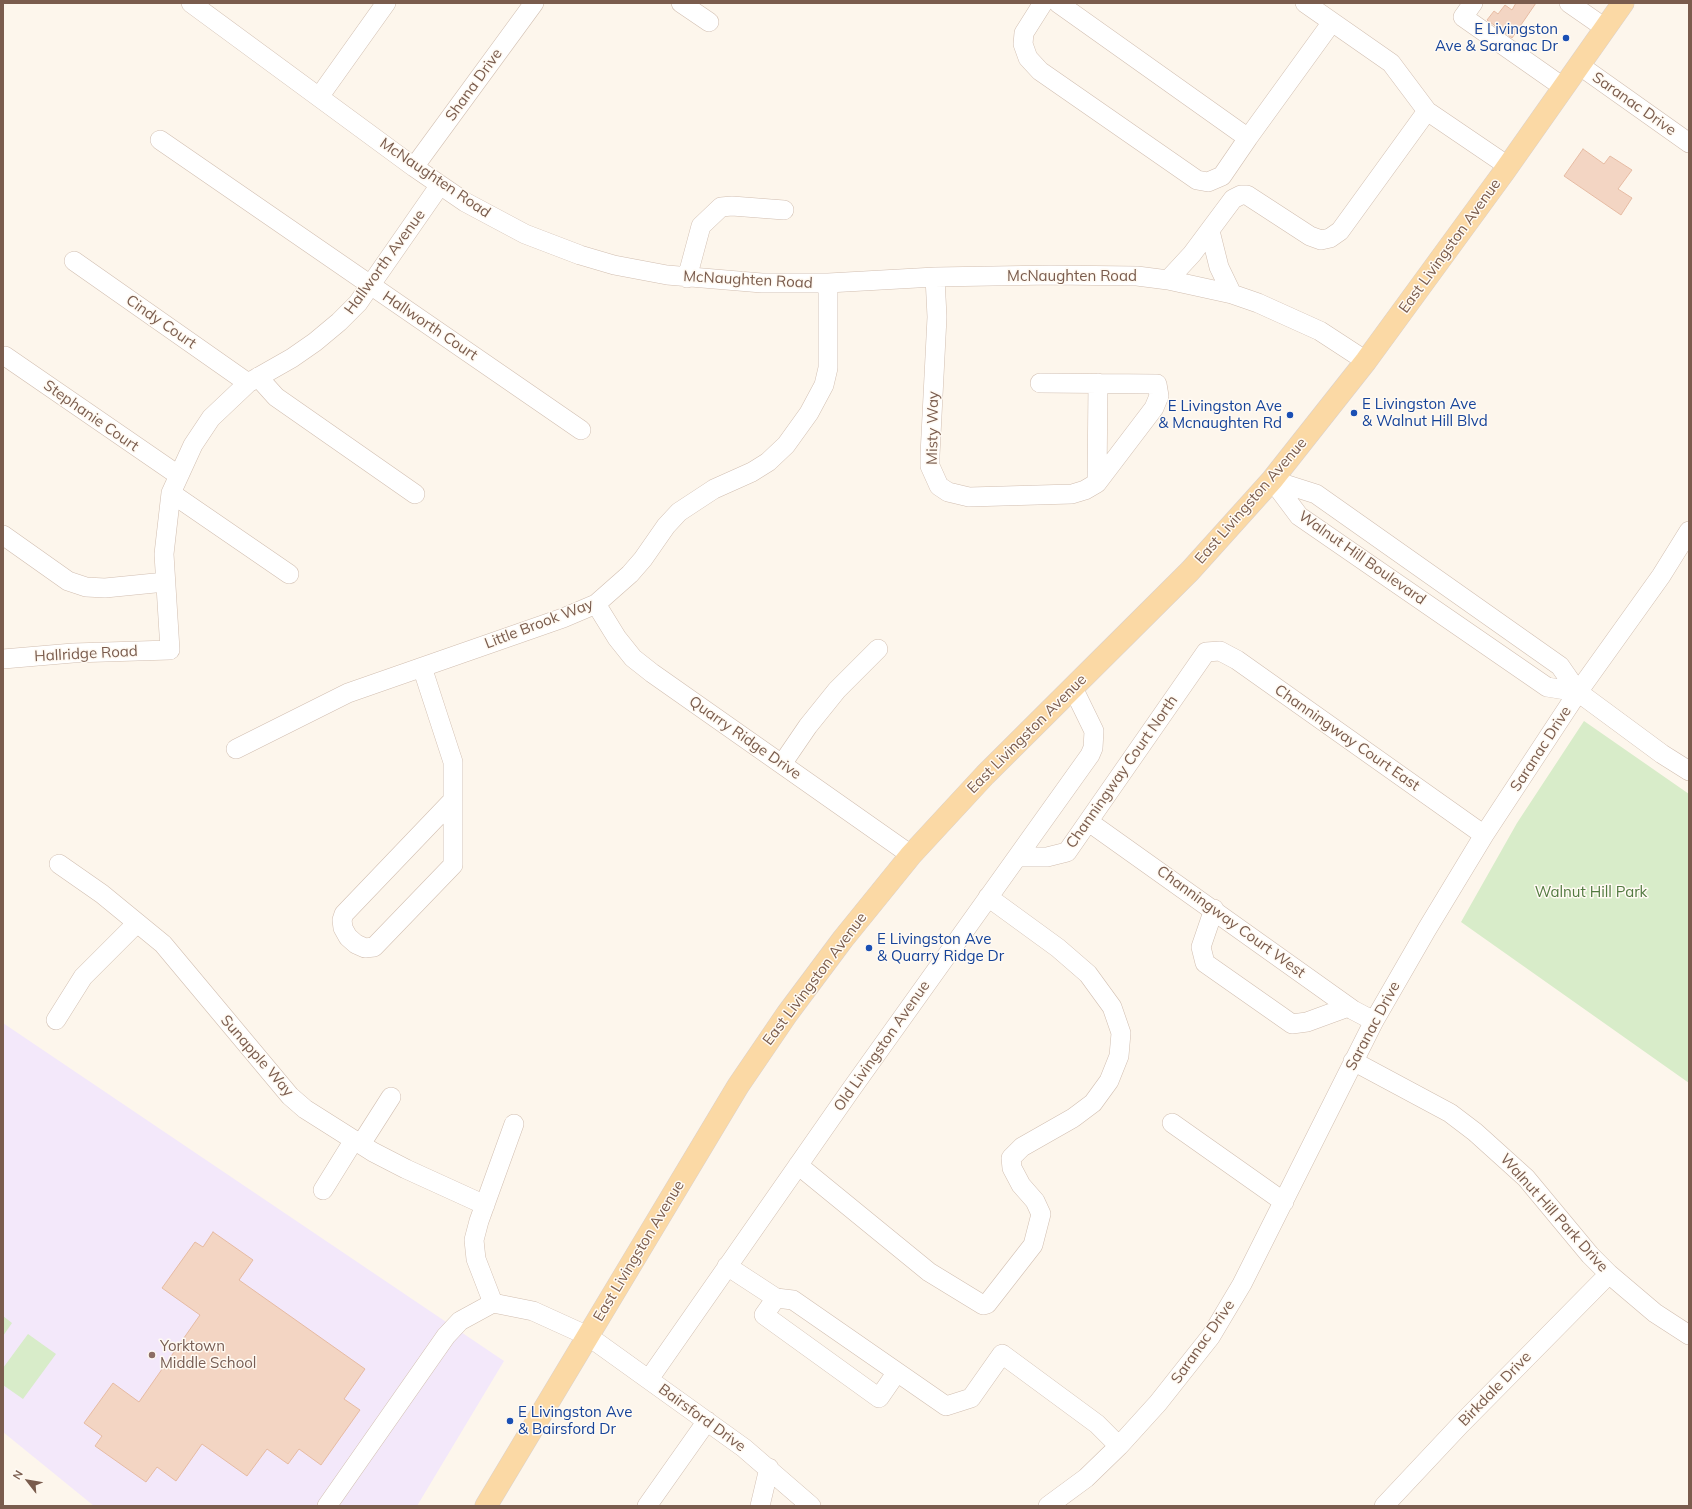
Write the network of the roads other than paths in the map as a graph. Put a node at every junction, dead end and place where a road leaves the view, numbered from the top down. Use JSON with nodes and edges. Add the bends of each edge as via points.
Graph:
{"nodes":[{"id":1,"x":386,"y":3,"type":"edge"},
{"id":2,"x":534,"y":3,"type":"edge"},
{"id":3,"x":681,"y":3,"type":"edge"},
{"id":4,"x":1043,"y":3,"type":"edge"},
{"id":5,"x":1058,"y":3,"type":"edge"},
{"id":6,"x":1305,"y":3,"type":"edge"},
{"id":7,"x":1473,"y":3,"type":"edge"},
{"id":8,"x":1569,"y":3,"type":"edge"},
{"id":9,"x":1623,"y":3,"type":"edge"},
{"id":10,"x":196,"y":4,"type":"edge"},
{"id":11,"x":709,"y":22,"type":"dead end"},
{"id":12,"x":1332,"y":22,"type":"junction"},
{"id":13,"x":1605,"y":28,"type":"junction"},
{"id":14,"x":1579,"y":66,"type":"junction"},
{"id":15,"x":1563,"y":87,"type":"junction"},
{"id":16,"x":319,"y":97,"type":"junction"},
{"id":17,"x":1427,"y":111,"type":"junction"},
{"id":18,"x":1248,"y":138,"type":"junction"},
{"id":19,"x":160,"y":140,"type":"dead end"},
{"id":20,"x":1689,"y":143,"type":"edge"},
{"id":21,"x":1508,"y":166,"type":"junction"},
{"id":22,"x":414,"y":167,"type":"junction"},
{"id":23,"x":440,"y":185,"type":"junction"},
{"id":24,"x":784,"y":210,"type":"dead end"},
{"id":25,"x":1210,"y":231,"type":"junction"},
{"id":26,"x":74,"y":261,"type":"dead end"},
{"id":27,"x":935,"y":277,"type":"junction"},
{"id":28,"x":687,"y":278,"type":"junction"},
{"id":29,"x":1168,"y":280,"type":"junction"},
{"id":30,"x":828,"y":283,"type":"junction"},
{"id":31,"x":370,"y":285,"type":"junction"},
{"id":32,"x":1232,"y":294,"type":"junction"},
{"id":33,"x":5,"y":356,"type":"dead end"},
{"id":34,"x":1366,"y":361,"type":"junction"},
{"id":35,"x":253,"y":380,"type":"junction"},
{"id":36,"x":1040,"y":383,"type":"dead end"},
{"id":37,"x":1098,"y":383,"type":"junction"},
{"id":38,"x":581,"y":430,"type":"dead end"},
{"id":39,"x":1272,"y":480,"type":"junction"},
{"id":40,"x":1097,"y":483,"type":"junction"},
{"id":41,"x":174,"y":484,"type":"junction"},
{"id":42,"x":416,"y":494,"type":"dead end"},
{"id":43,"x":1689,"y":531,"type":"edge"},
{"id":44,"x":3,"y":535,"type":"edge"},
{"id":45,"x":288,"y":574,"type":"dead end"},
{"id":46,"x":164,"y":582,"type":"junction"},
{"id":47,"x":596,"y":604,"type":"junction"},
{"id":48,"x":170,"y":650,"type":"joint"},
{"id":49,"x":878,"y":650,"type":"dead end"},
{"id":50,"x":1206,"y":652,"type":"joint"},
{"id":51,"x":3,"y":659,"type":"edge"},
{"id":52,"x":422,"y":667,"type":"junction"},
{"id":53,"x":1073,"y":688,"type":"junction"},
{"id":54,"x":1578,"y":692,"type":"junction"},
{"id":55,"x":236,"y":749,"type":"dead end"},
{"id":56,"x":782,"y":764,"type":"junction"},
{"id":57,"x":1689,"y":771,"type":"edge"},
{"id":58,"x":453,"y":800,"type":"junction"},
{"id":59,"x":1089,"y":822,"type":"junction"},
{"id":60,"x":1484,"y":835,"type":"junction"},
{"id":61,"x":911,"y":855,"type":"junction"},
{"id":62,"x":1018,"y":857,"type":"junction"},
{"id":63,"x":59,"y":864,"type":"dead end"},
{"id":64,"x":988,"y":897,"type":"junction"},
{"id":65,"x":1214,"y":909,"type":"junction"},
{"id":66,"x":137,"y":923,"type":"junction"},
{"id":67,"x":1348,"y":1007,"type":"junction"},
{"id":68,"x":56,"y":1020,"type":"dead end"},
{"id":69,"x":1374,"y":1021,"type":"junction"},
{"id":70,"x":1352,"y":1061,"type":"junction"},
{"id":71,"x":391,"y":1097,"type":"dead end"},
{"id":72,"x":1172,"y":1123,"type":"dead end"},
{"id":73,"x":514,"y":1124,"type":"dead end"},
{"id":74,"x":357,"y":1142,"type":"junction"},
{"id":75,"x":798,"y":1165,"type":"junction"},
{"id":76,"x":323,"y":1190,"type":"dead end"},
{"id":77,"x":1284,"y":1202,"type":"junction"},
{"id":78,"x":485,"y":1205,"type":"junction"},
{"id":79,"x":727,"y":1266,"type":"junction"},
{"id":80,"x":1609,"y":1274,"type":"junction"},
{"id":81,"x":776,"y":1298,"type":"junction"},
{"id":82,"x":493,"y":1303,"type":"junction"},
{"id":83,"x":1689,"y":1335,"type":"edge"},
{"id":84,"x":588,"y":1336,"type":"junction"},
{"id":85,"x":897,"y":1372,"type":"junction"},
{"id":86,"x":649,"y":1379,"type":"junction"},
{"id":87,"x":707,"y":1421,"type":"junction"},
{"id":88,"x":1119,"y":1446,"type":"junction"},
{"id":89,"x":769,"y":1468,"type":"junction"},
{"id":90,"x":327,"y":1506,"type":"edge"},
{"id":91,"x":486,"y":1506,"type":"edge"},
{"id":92,"x":647,"y":1506,"type":"edge"},
{"id":93,"x":760,"y":1506,"type":"edge"},
{"id":94,"x":811,"y":1506,"type":"edge"},
{"id":95,"x":1048,"y":1506,"type":"edge"},
{"id":96,"x":1384,"y":1506,"type":"edge"}],
"edges":[{"from":1,"to":16,"type":"street"},
{"from":2,"to":22,"type":"street","name":"Shana Drive"},
{"from":3,"to":11,"type":"street"},
{"from":4,"to":18,"type":"street","via":[[1024,33],[1023,44],[1028,58],[1040,71],[1197,180],[1208,182],[1222,176]]},
{"from":5,"to":18,"type":"street"},
{"from":6,"to":12,"type":"street"},
{"from":7,"to":15,"type":"street","via":[[1463,17]]},
{"from":8,"to":13,"type":"street"},
{"from":9,"to":13,"type":"main road","name":"East Livingston Avenue"},
{"from":10,"to":16,"type":"street","name":"McNaughten Road"},
{"from":12,"to":17,"type":"street","via":[[1391,63]]},
{"from":12,"to":18,"type":"street"},
{"from":13,"to":14,"type":"main road","name":"East Livingston Avenue"},
{"from":14,"to":15,"type":"main road","name":"East Livingston Avenue"},
{"from":14,"to":20,"type":"street","name":"Saranac Drive"},
{"from":15,"to":21,"type":"main road","name":"East Livingston Avenue"},
{"from":16,"to":22,"type":"street","name":"McNaughten Road"},
{"from":17,"to":21,"type":"street"},
{"from":17,"to":25,"type":"street","via":[[1340,231],[1330,238],[1320,240],[1310,236],[1247,195],[1233,198]]},
{"from":19,"to":31,"type":"street","name":"Hallworth Court"},
{"from":21,"to":34,"type":"main road","name":"East Livingston Avenue"},
{"from":22,"to":23,"type":"street","name":"McNaughten Road"},
{"from":23,"to":28,"type":"street","name":"McNaughten Road","via":[[492,217],[560,249],[614,265]]},
{"from":23,"to":31,"type":"street","name":"Hallworth Avenue"},
{"from":24,"to":28,"type":"street","via":[[721,207],[701,226]]},
{"from":25,"to":29,"type":"street"},
{"from":25,"to":32,"type":"street","via":[[1219,267]]},
{"from":26,"to":35,"type":"street","name":"Cindy Court"},
{"from":27,"to":29,"type":"street","name":"McNaughten Road","via":[[1082,275],[1137,276]]},
{"from":27,"to":30,"type":"street","name":"McNaughten Road"},
{"from":27,"to":40,"type":"street","name":"Misty Way","via":[[937,324],[930,466],[939,486],[948,492],[969,497],[1072,494]]},
{"from":28,"to":30,"type":"street","name":"McNaughten Road","via":[[762,283]]},
{"from":29,"to":32,"type":"street","name":"McNaughten Road"},
{"from":30,"to":47,"type":"street","name":"Little Brook Way","via":[[828,368],[824,385],[786,445],[768,462],[752,472],[714,488],[679,512],[630,574]]},
{"from":31,"to":35,"type":"street","name":"Hallworth Avenue","via":[[358,303],[315,342]]},
{"from":31,"to":38,"type":"street","name":"Hallworth Court"},
{"from":32,"to":34,"type":"street","name":"McNaughten Road","via":[[1320,331]]},
{"from":33,"to":41,"type":"street","name":"Stephanie Court"},
{"from":34,"to":39,"type":"main road","name":"East Livingston Avenue"},
{"from":35,"to":41,"type":"street","name":"Hallworth Avenue","via":[[211,418],[193,445]]},
{"from":35,"to":42,"type":"street","name":"Cindy Court"},
{"from":36,"to":37,"type":"street","name":"Misty Way"},
{"from":37,"to":40,"type":"street"},
{"from":37,"to":40,"type":"street","name":"Misty Way","via":[[1158,384],[1159,396],[1154,408]]},
{"from":39,"to":53,"type":"main road","name":"East Livingston Avenue","via":[[1210,550]]},
{"from":39,"to":54,"type":"street","name":"Walnut Hill Boulevard","via":[[1322,498],[1560,666]]},
{"from":39,"to":54,"type":"street","name":"Walnut Hill Boulevard","via":[[1299,516],[1547,686]]},
{"from":41,"to":45,"type":"street","name":"Stephanie Court"},
{"from":41,"to":46,"type":"street","name":"Hallworth Avenue","via":[[164,554]]},
{"from":43,"to":54,"type":"street","name":"Saranac Drive","via":[[1661,576]]},
{"from":44,"to":46,"type":"street","via":[[68,581],[86,587],[105,588]]},
{"from":46,"to":48,"type":"street","name":"Hallworth Avenue"},
{"from":47,"to":52,"type":"street","name":"Little Brook Way"},
{"from":47,"to":56,"type":"street","name":"Quarry Ridge Drive","via":[[633,658]]},
{"from":48,"to":51,"type":"street","name":"Hallridge Road","via":[[73,653]]},
{"from":49,"to":56,"type":"street","via":[[837,690]]},
{"from":50,"to":59,"type":"street","name":"Channingway Court North"},
{"from":50,"to":60,"type":"street","name":"Channingway Court East","via":[[1220,651],[1237,660]]},
{"from":52,"to":55,"type":"street","name":"Little Brook Way","via":[[348,693]]},
{"from":52,"to":58,"type":"street","via":[[453,762]]},
{"from":53,"to":61,"type":"main road","name":"East Livingston Avenue","via":[[985,775]]},
{"from":53,"to":62,"type":"street","name":"Old Livingston Avenue","via":[[1094,731],[1094,748]]},
{"from":54,"to":57,"type":"street","name":"Walnut Hill Boulevard"},
{"from":54,"to":60,"type":"street","name":"Saranac Drive"},
{"from":56,"to":61,"type":"street","name":"Quarry Ridge Drive"},
{"from":58,"to":58,"type":"street","via":[[453,865],[374,947],[365,948],[356,944],[343,928],[344,914]]},
{"from":59,"to":62,"type":"street","name":"Channingway Court North","via":[[1067,852],[1047,857]]},
{"from":59,"to":65,"type":"street","name":"Channingway Court West"},
{"from":60,"to":69,"type":"street","name":"Saranac Drive"},
{"from":61,"to":84,"type":"main road","name":"East Livingston Avenue","via":[[843,939],[738,1086]]},
{"from":62,"to":64,"type":"street","name":"Old Livingston Avenue"},
{"from":63,"to":66,"type":"street","name":"Sunapple Way","via":[[102,894]]},
{"from":64,"to":75,"type":"street","name":"Old Livingston Avenue"},
{"from":64,"to":75,"type":"street","via":[[1058,948],[1088,974],[1112,1007],[1121,1033],[1119,1056],[1109,1081],[1093,1103],[1073,1118],[1022,1147],[1011,1158],[1012,1168],[1021,1185],[1035,1201],[1041,1214],[1033,1245],[987,1304],[982,1305],[923,1267]]},
{"from":65,"to":67,"type":"street","name":"Channingway Court West"},
{"from":65,"to":67,"type":"street","via":[[1201,947],[1204,963],[1292,1024],[1307,1022]]},
{"from":66,"to":68,"type":"street","via":[[83,977]]},
{"from":66,"to":74,"type":"street","name":"Sunapple Way","via":[[163,944],[290,1096],[305,1109]]},
{"from":67,"to":69,"type":"street","name":"Channingway Court West"},
{"from":69,"to":70,"type":"street","name":"Saranac Drive"},
{"from":70,"to":77,"type":"street","name":"Saranac Drive"},
{"from":70,"to":80,"type":"street","name":"Walnut Hill Park Drive","via":[[1450,1113],[1475,1132],[1526,1178]]},
{"from":71,"to":74,"type":"street"},
{"from":72,"to":77,"type":"street"},
{"from":73,"to":78,"type":"street"},
{"from":74,"to":76,"type":"street"},
{"from":74,"to":78,"type":"street","name":"Sunapple Way","via":[[406,1170]]},
{"from":75,"to":79,"type":"street","name":"Old Livingston Avenue"},
{"from":77,"to":88,"type":"street","name":"Saranac Drive","via":[[1242,1284],[1211,1336],[1158,1403]]},
{"from":78,"to":82,"type":"street","via":[[474,1240],[476,1259]]},
{"from":79,"to":81,"type":"street"},
{"from":79,"to":86,"type":"street","name":"Old Livingston Avenue"},
{"from":80,"to":83,"type":"street","name":"Walnut Hill Park Drive","via":[[1655,1313]]},
{"from":80,"to":96,"type":"street","name":"Birkdale Drive"},
{"from":81,"to":85,"type":"street","via":[[793,1300]]},
{"from":81,"to":85,"type":"street","via":[[764,1315],[879,1398]]},
{"from":82,"to":84,"type":"street","name":"Bairsford Drive","via":[[533,1311]]},
{"from":82,"to":90,"type":"street","via":[[460,1321],[446,1336]]},
{"from":84,"to":86,"type":"street","name":"Bairsford Drive"},
{"from":84,"to":91,"type":"main road","name":"East Livingston Avenue"},
{"from":85,"to":88,"type":"street","via":[[946,1406],[971,1398],[1002,1354],[1097,1424]]},
{"from":86,"to":87,"type":"street","name":"Bairsford Drive"},
{"from":87,"to":89,"type":"street","name":"Bairsford Drive"},
{"from":87,"to":92,"type":"street"},
{"from":88,"to":95,"type":"street","name":"Saranac Drive","via":[[1086,1478]]},
{"from":89,"to":93,"type":"street"},
{"from":89,"to":94,"type":"street","name":"Bairsford Drive"}]}
